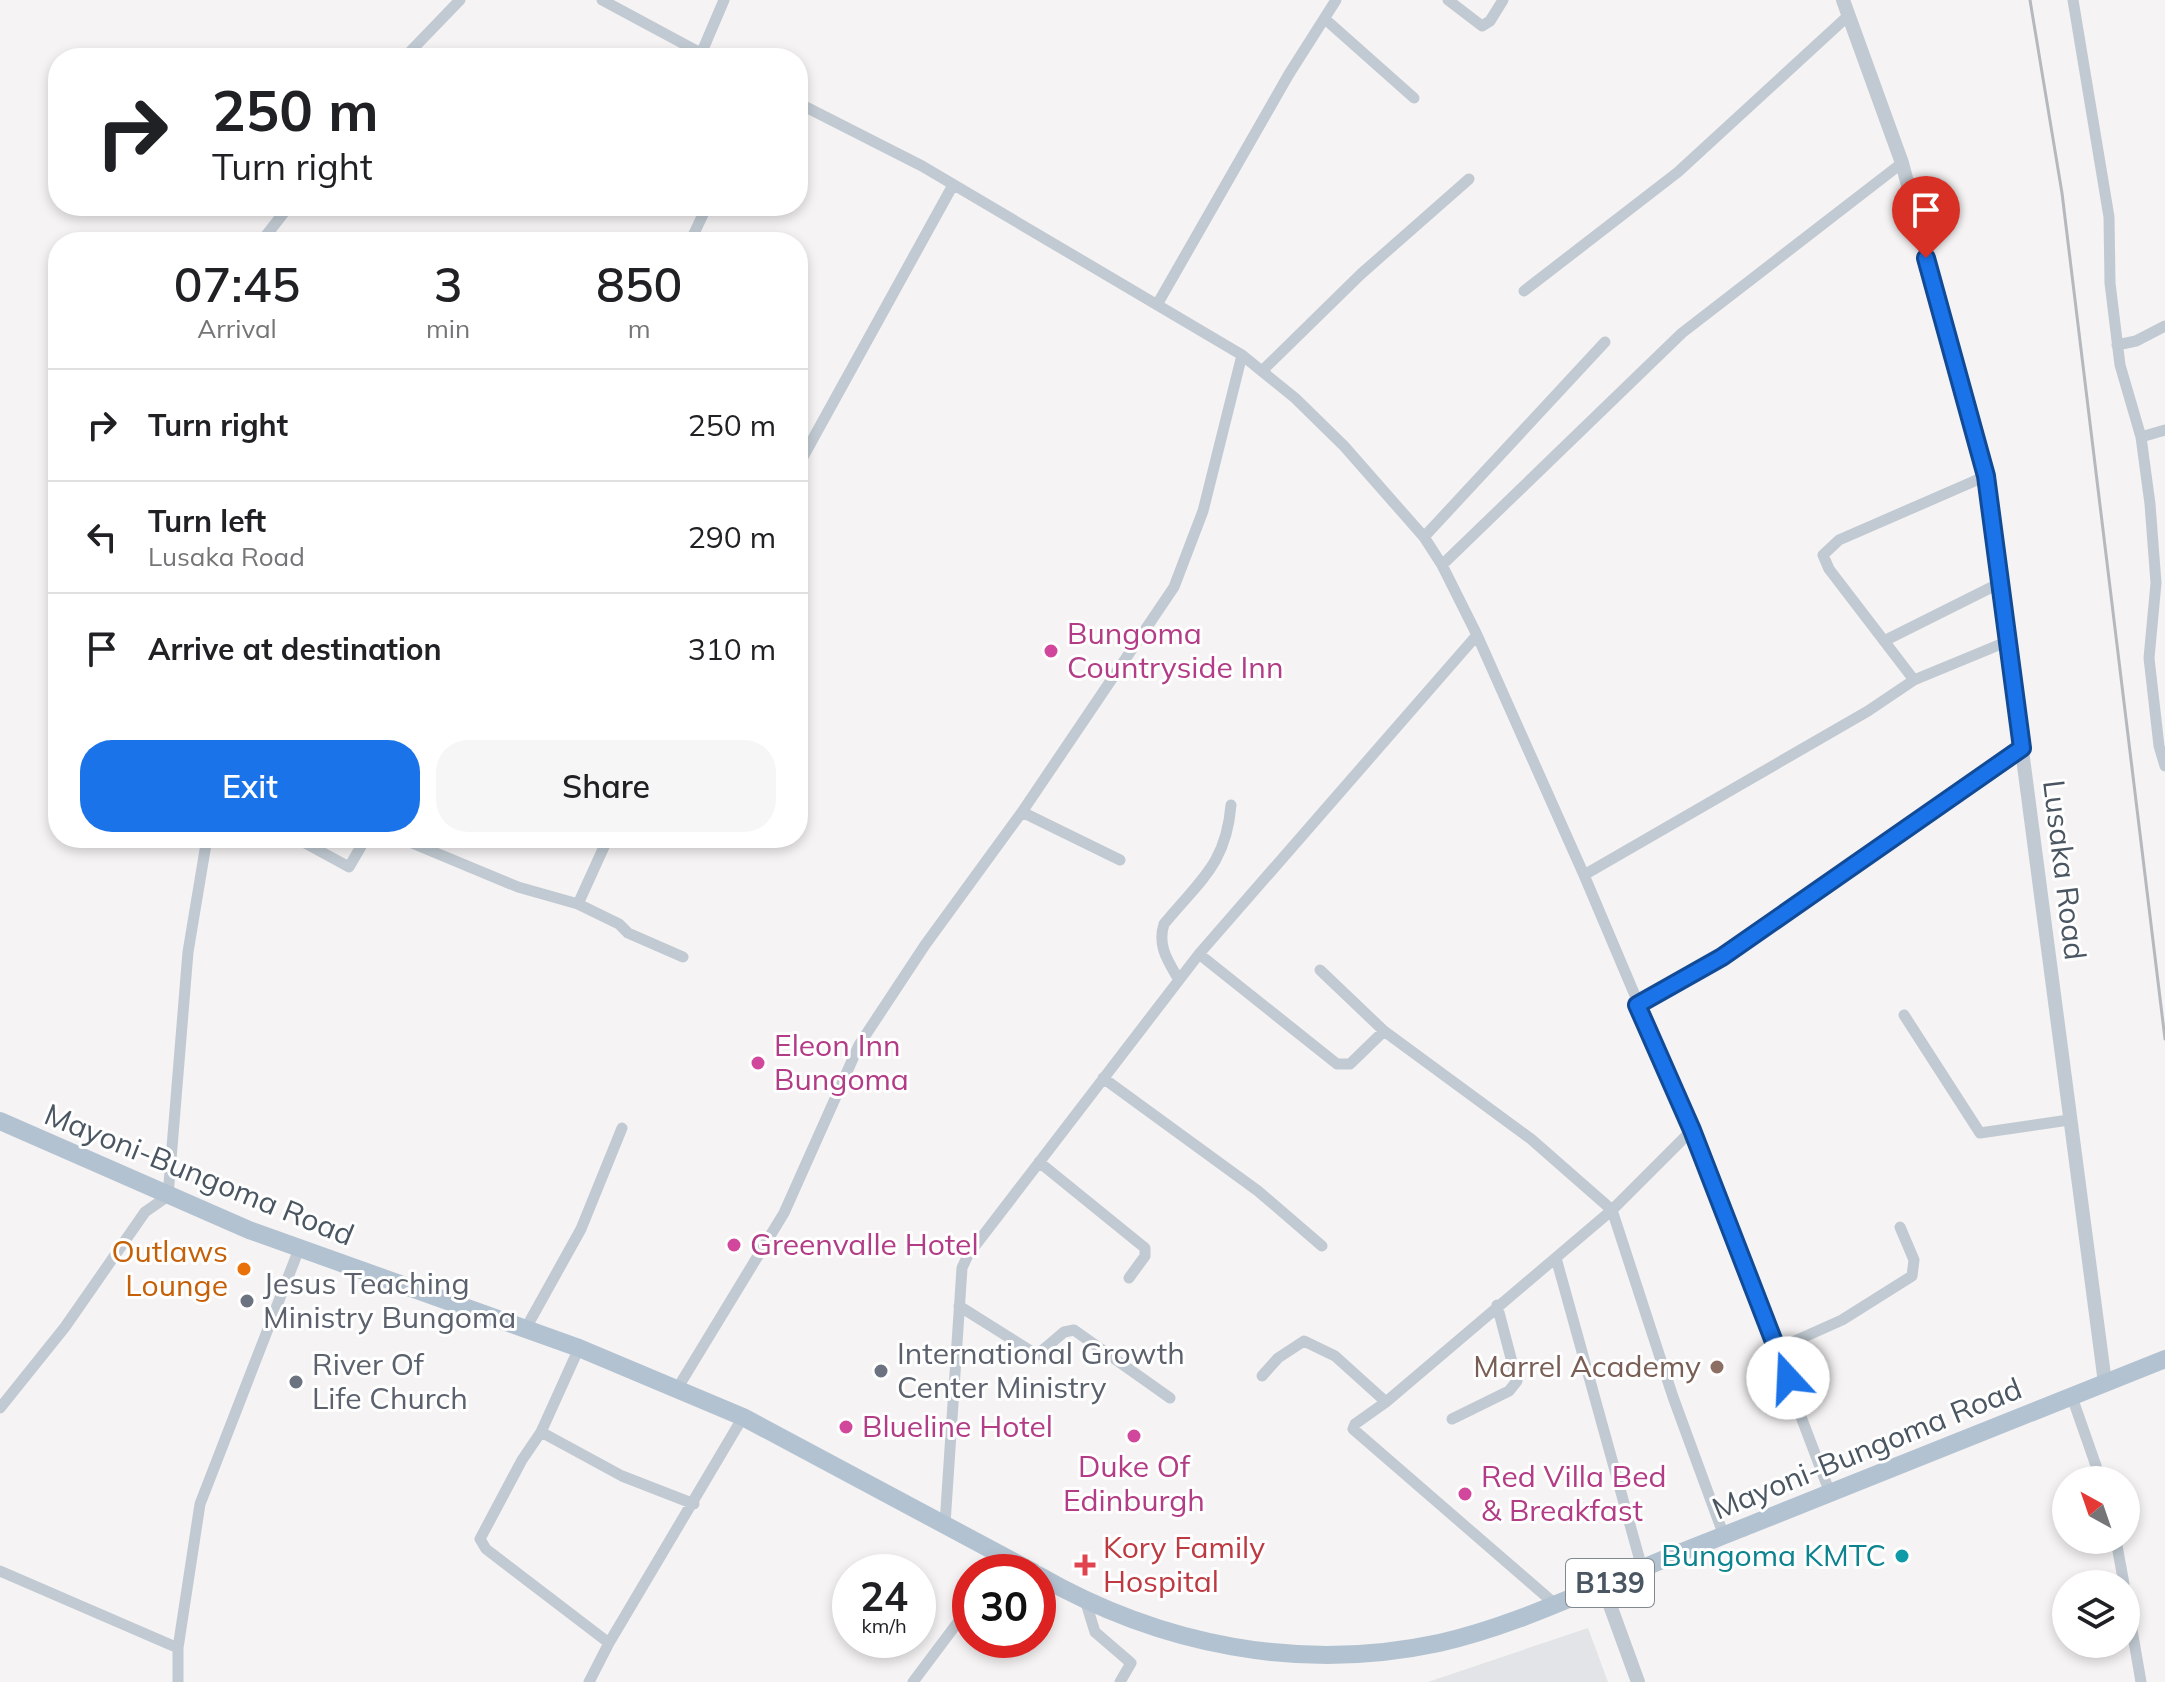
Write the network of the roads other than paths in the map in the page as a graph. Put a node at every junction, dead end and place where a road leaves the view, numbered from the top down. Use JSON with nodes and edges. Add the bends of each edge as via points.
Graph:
{"nodes":[{"id":1,"x":460,"y":0,"type":"edge"},
{"id":2,"x":602,"y":0,"type":"edge"},
{"id":3,"x":724,"y":0,"type":"edge"},
{"id":4,"x":1336,"y":0,"type":"edge"},
{"id":5,"x":1448,"y":0,"type":"edge"},
{"id":6,"x":1503,"y":0,"type":"edge"},
{"id":7,"x":1843,"y":0,"type":"edge"},
{"id":8,"x":2073,"y":0,"type":"edge"},
{"id":9,"x":1849,"y":15,"type":"junction"},
{"id":10,"x":1325,"y":19,"type":"junction"},
{"id":11,"x":414,"y":48,"type":"edge"},
{"id":12,"x":691,"y":48,"type":"edge"},
{"id":13,"x":709,"y":48,"type":"edge"},
{"id":14,"x":1414,"y":98,"type":"dead end"},
{"id":15,"x":808,"y":108,"type":"edge"},
{"id":16,"x":1902,"y":163,"type":"junction"},
{"id":17,"x":1469,"y":179,"type":"dead end"},
{"id":18,"x":953,"y":185,"type":"junction"},
{"id":19,"x":281,"y":216,"type":"edge"},
{"id":20,"x":269,"y":232,"type":"edge"},
{"id":21,"x":1524,"y":291,"type":"dead end"},
{"id":22,"x":1158,"y":303,"type":"junction"},
{"id":23,"x":2165,"y":326,"type":"edge"},
{"id":24,"x":1605,"y":342,"type":"dead end"},
{"id":25,"x":2117,"y":345,"type":"junction"},
{"id":26,"x":1242,"y":355,"type":"junction"},
{"id":27,"x":1262,"y":371,"type":"junction"},
{"id":28,"x":2165,"y":430,"type":"edge"},
{"id":29,"x":2141,"y":437,"type":"junction"},
{"id":30,"x":808,"y":448,"type":"edge"},
{"id":31,"x":1986,"y":476,"type":"junction"},
{"id":32,"x":1424,"y":537,"type":"junction"},
{"id":33,"x":1442,"y":565,"type":"junction"},
{"id":34,"x":2160,"y":581,"type":"edge"},
{"id":35,"x":2000,"y":583,"type":"junction"},
{"id":36,"x":1477,"y":635,"type":"junction"},
{"id":37,"x":1884,"y":641,"type":"junction"},
{"id":38,"x":2006,"y":642,"type":"junction"},
{"id":39,"x":1914,"y":680,"type":"junction"},
{"id":40,"x":2022,"y":748,"type":"junction"},
{"id":41,"x":2165,"y":766,"type":"edge"},
{"id":42,"x":1231,"y":805,"type":"dead end"},
{"id":43,"x":1022,"y":812,"type":"junction"},
{"id":44,"x":205,"y":848,"type":"edge"},
{"id":45,"x":314,"y":848,"type":"edge"},
{"id":46,"x":360,"y":848,"type":"edge"},
{"id":47,"x":424,"y":848,"type":"edge"},
{"id":48,"x":603,"y":848,"type":"edge"},
{"id":49,"x":1120,"y":860,"type":"dead end"},
{"id":50,"x":1584,"y":875,"type":"junction"},
{"id":51,"x":578,"y":904,"type":"junction"},
{"id":52,"x":1199,"y":954,"type":"junction"},
{"id":53,"x":683,"y":957,"type":"dead end"},
{"id":54,"x":1320,"y":970,"type":"dead end"},
{"id":55,"x":1179,"y":980,"type":"junction"},
{"id":56,"x":1637,"y":1005,"type":"junction"},
{"id":57,"x":1904,"y":1015,"type":"dead end"},
{"id":58,"x":1384,"y":1031,"type":"junction"},
{"id":59,"x":1103,"y":1078,"type":"junction"},
{"id":60,"x":2069,"y":1120,"type":"junction"},
{"id":61,"x":0,"y":1121,"type":"edge"},
{"id":62,"x":622,"y":1128,"type":"dead end"},
{"id":63,"x":1692,"y":1130,"type":"junction"},
{"id":64,"x":1039,"y":1162,"type":"junction"},
{"id":65,"x":168,"y":1196,"type":"junction"},
{"id":66,"x":1612,"y":1210,"type":"junction"},
{"id":67,"x":1900,"y":1227,"type":"dead end"},
{"id":68,"x":1322,"y":1246,"type":"dead end"},
{"id":69,"x":299,"y":1249,"type":"junction"},
{"id":70,"x":1556,"y":1258,"type":"junction"},
{"id":71,"x":1129,"y":1278,"type":"dead end"},
{"id":72,"x":1497,"y":1305,"type":"junction"},
{"id":73,"x":959,"y":1306,"type":"junction"},
{"id":74,"x":526,"y":1328,"type":"junction"},
{"id":75,"x":579,"y":1348,"type":"junction"},
{"id":76,"x":1777,"y":1349,"type":"junction"},
{"id":77,"x":2165,"y":1359,"type":"edge"},
{"id":78,"x":1262,"y":1376,"type":"dead end"},
{"id":79,"x":2105,"y":1383,"type":"junction"},
{"id":80,"x":677,"y":1389,"type":"junction"},
{"id":81,"x":2072,"y":1397,"type":"junction"},
{"id":82,"x":1170,"y":1398,"type":"dead end"},
{"id":83,"x":1386,"y":1402,"type":"junction"},
{"id":84,"x":0,"y":1408,"type":"edge"},
{"id":85,"x":743,"y":1417,"type":"junction"},
{"id":86,"x":1452,"y":1419,"type":"dead end"},
{"id":87,"x":541,"y":1432,"type":"junction"},
{"id":88,"x":2096,"y":1466,"type":"edge"},
{"id":89,"x":1830,"y":1493,"type":"junction"},
{"id":90,"x":694,"y":1504,"type":"junction"},
{"id":91,"x":945,"y":1524,"type":"junction"},
{"id":92,"x":1724,"y":1536,"type":"junction"},
{"id":93,"x":1002,"y":1554,"type":"edge"},
{"id":94,"x":1642,"y":1568,"type":"junction"},
{"id":95,"x":0,"y":1571,"type":"edge"},
{"id":96,"x":1056,"y":1585,"type":"edge"},
{"id":97,"x":1603,"y":1586,"type":"junction"},
{"id":98,"x":1086,"y":1603,"type":"junction"},
{"id":99,"x":1555,"y":1604,"type":"junction"},
{"id":100,"x":952,"y":1630,"type":"edge"},
{"id":101,"x":609,"y":1643,"type":"junction"},
{"id":102,"x":178,"y":1648,"type":"junction"},
{"id":103,"x":2137,"y":1658,"type":"edge"},
{"id":104,"x":178,"y":1682,"type":"edge"},
{"id":105,"x":589,"y":1682,"type":"edge"},
{"id":106,"x":913,"y":1682,"type":"edge"},
{"id":107,"x":1120,"y":1682,"type":"edge"},
{"id":108,"x":1638,"y":1682,"type":"edge"},
{"id":109,"x":2141,"y":1682,"type":"edge"}],
"edges":[{"from":1,"to":11,"type":"street"},
{"from":2,"to":12,"type":"street"},
{"from":3,"to":13,"type":"street"},
{"from":4,"to":10,"type":"street"},
{"from":5,"to":6,"type":"street","via":[[1482,26]]},
{"from":7,"to":9,"type":"street","name":"Lusaka Road"},
{"from":8,"to":25,"type":"street","via":[[2109,217]]},
{"from":9,"to":16,"type":"street","name":"Lusaka Road"},
{"from":9,"to":21,"type":"street","via":[[1678,172]]},
{"from":10,"to":14,"type":"street"},
{"from":10,"to":22,"type":"street"},
{"from":15,"to":18,"type":"street"},
{"from":16,"to":31,"type":"street","name":"Lusaka Road"},
{"from":16,"to":33,"type":"street","via":[[1682,333]]},
{"from":17,"to":27,"type":"street"},
{"from":18,"to":22,"type":"street"},
{"from":18,"to":30,"type":"street"},
{"from":19,"to":20,"type":"street"},
{"from":22,"to":26,"type":"street"},
{"from":23,"to":25,"type":"street"},
{"from":24,"to":32,"type":"street"},
{"from":25,"to":29,"type":"street"},
{"from":26,"to":27,"type":"street"},
{"from":26,"to":43,"type":"street","via":[[1203,511],[1174,587]]},
{"from":27,"to":32,"type":"street","via":[[1344,446]]},
{"from":28,"to":29,"type":"street"},
{"from":29,"to":34,"type":"street"},
{"from":31,"to":35,"type":"street","name":"Lusaka Road"},
{"from":31,"to":37,"type":"street","via":[[1833,542],[1823,555]]},
{"from":32,"to":33,"type":"street"},
{"from":33,"to":36,"type":"street"},
{"from":34,"to":41,"type":"street","via":[[2149,658]]},
{"from":35,"to":37,"type":"street"},
{"from":35,"to":38,"type":"street","name":"Lusaka Road"},
{"from":36,"to":50,"type":"street"},
{"from":36,"to":52,"type":"street"},
{"from":37,"to":39,"type":"street"},
{"from":38,"to":39,"type":"street"},
{"from":38,"to":40,"type":"street","name":"Lusaka Road"},
{"from":39,"to":50,"type":"street"},
{"from":40,"to":56,"type":"street","via":[[1722,957]]},
{"from":40,"to":60,"type":"street","name":"Lusaka Road"},
{"from":42,"to":55,"type":"street","via":[[1229,835],[1212,871],[1161,933],[1164,954]]},
{"from":43,"to":49,"type":"street"},
{"from":43,"to":80,"type":"street","via":[[859,1045],[784,1213]]},
{"from":44,"to":65,"type":"street","via":[[188,952]]},
{"from":45,"to":46,"type":"street","via":[[349,867]]},
{"from":47,"to":51,"type":"street","via":[[518,887]]},
{"from":48,"to":51,"type":"street"},
{"from":50,"to":56,"type":"street"},
{"from":51,"to":53,"type":"street"},
{"from":52,"to":55,"type":"street"},
{"from":52,"to":58,"type":"street","via":[[1337,1064],[1350,1064]]},
{"from":54,"to":58,"type":"street"},
{"from":55,"to":59,"type":"street"},
{"from":56,"to":63,"type":"street"},
{"from":57,"to":60,"type":"street","via":[[1980,1133]]},
{"from":58,"to":66,"type":"street","via":[[1531,1139]]},
{"from":59,"to":64,"type":"street"},
{"from":59,"to":68,"type":"street","via":[[1258,1191]]},
{"from":60,"to":79,"type":"street","name":"Lusaka Road"},
{"from":61,"to":65,"type":"main road","name":"Mayoni-Bungoma Road","number":"B139"},
{"from":62,"to":74,"type":"street","via":[[581,1229]]},
{"from":63,"to":66,"type":"street"},
{"from":63,"to":76,"type":"street"},
{"from":64,"to":71,"type":"street","via":[[1145,1248]]},
{"from":64,"to":73,"type":"street","via":[[968,1255]]},
{"from":65,"to":69,"type":"main road","name":"Mayoni-Bungoma Road","number":"B139"},
{"from":65,"to":84,"type":"street","via":[[145,1212],[65,1327]]},
{"from":66,"to":70,"type":"street"},
{"from":66,"to":92,"type":"street"},
{"from":67,"to":76,"type":"street","via":[[1914,1260],[1912,1276],[1842,1320]]},
{"from":69,"to":74,"type":"main road","name":"Mayoni-Bungoma Road","number":"B139"},
{"from":69,"to":102,"type":"street","via":[[200,1504]]},
{"from":70,"to":72,"type":"street"},
{"from":70,"to":94,"type":"street"},
{"from":72,"to":83,"type":"street"},
{"from":72,"to":86,"type":"street","via":[[1517,1381],[1509,1391]]},
{"from":73,"to":82,"type":"street","via":[[1037,1355],[1071,1329]]},
{"from":73,"to":91,"type":"street"},
{"from":74,"to":75,"type":"main road","name":"Mayoni-Bungoma Road","number":"B139"},
{"from":75,"to":80,"type":"main road","name":"Mayoni-Bungoma Road","number":"B139"},
{"from":75,"to":87,"type":"street"},
{"from":76,"to":89,"type":"street"},
{"from":77,"to":79,"type":"main road","name":"Mayoni-Bungoma Road","number":"B139"},
{"from":78,"to":83,"type":"street","via":[[1304,1341],[1335,1356]]},
{"from":79,"to":81,"type":"main road","name":"Mayoni-Bungoma Road","number":"B139"},
{"from":80,"to":85,"type":"main road","name":"Mayoni-Bungoma Road","number":"B139"},
{"from":81,"to":88,"type":"street"},
{"from":81,"to":89,"type":"main road","name":"Mayoni-Bungoma Road","number":"B139"},
{"from":83,"to":99,"type":"street","via":[[1355,1424],[1355,1434]]},
{"from":85,"to":90,"type":"street"},
{"from":85,"to":91,"type":"main road","name":"Mayoni-Bungoma Road","number":"B139"},
{"from":87,"to":90,"type":"street","via":[[622,1476]]},
{"from":87,"to":101,"type":"street","via":[[482,1533],[481,1545]]},
{"from":89,"to":92,"type":"main road","name":"Mayoni-Bungoma Road","number":"B139"},
{"from":90,"to":101,"type":"street"},
{"from":91,"to":93,"type":"main road","name":"Mayoni-Bungoma Road","number":"B139"},
{"from":92,"to":94,"type":"main road","name":"Mayoni-Bungoma Road","number":"B139"},
{"from":94,"to":97,"type":"main road","name":"Mayoni-Bungoma Road","number":"B139"},
{"from":95,"to":102,"type":"street"},
{"from":96,"to":98,"type":"main road","name":"Mayoni-Bungoma Road","number":"B139"},
{"from":97,"to":99,"type":"main road","name":"Mayoni-Bungoma Road","number":"B139"},
{"from":97,"to":108,"type":"street"},
{"from":98,"to":99,"type":"main road","name":"Mayoni-Bungoma Road","number":"B139","via":[[1169,1634],[1225,1647],[1337,1655],[1439,1643]]},
{"from":98,"to":107,"type":"street","via":[[1095,1632],[1131,1663]]},
{"from":100,"to":106,"type":"street"},
{"from":101,"to":105,"type":"street"},
{"from":102,"to":104,"type":"street"},
{"from":103,"to":109,"type":"street"}]}
